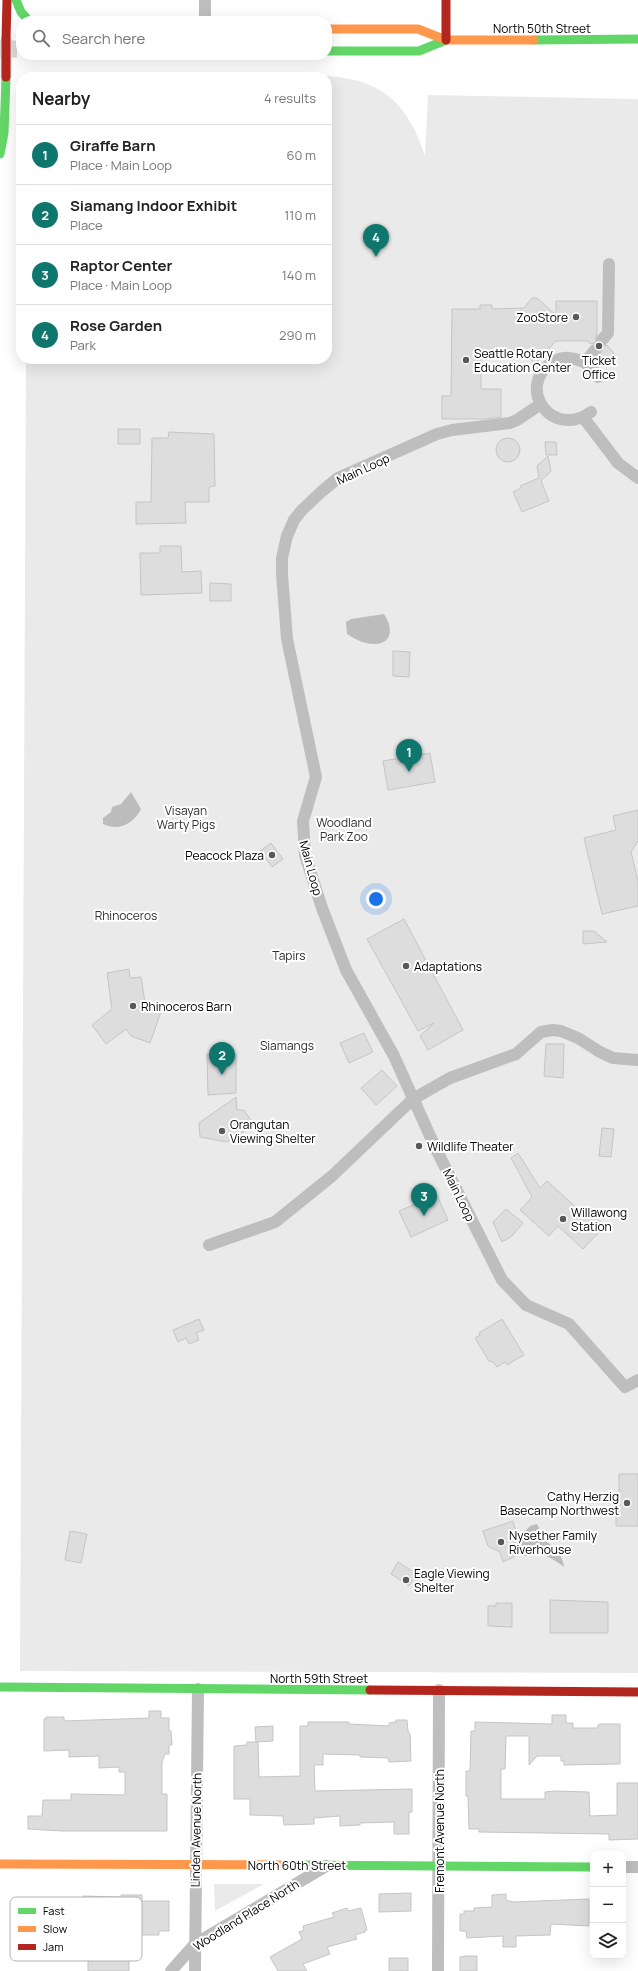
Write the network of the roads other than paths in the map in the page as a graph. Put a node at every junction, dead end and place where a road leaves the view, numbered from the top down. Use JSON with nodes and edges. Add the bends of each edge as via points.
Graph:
{"nodes":[{"id":1,"x":7,"y":0,"type":"edge"},
{"id":2,"x":16,"y":0,"type":"edge"},
{"id":3,"x":205,"y":0,"type":"edge"},
{"id":4,"x":446,"y":0,"type":"edge"},
{"id":5,"x":25,"y":16,"type":"edge"},
{"id":6,"x":205,"y":16,"type":"edge"},
{"id":7,"x":332,"y":29,"type":"edge"},
{"id":8,"x":638,"y":39,"type":"edge"},
{"id":9,"x":446,"y":40,"type":"junction"},
{"id":10,"x":332,"y":51,"type":"edge"},
{"id":11,"x":0,"y":154,"type":"edge"},
{"id":12,"x":609,"y":264,"type":"dead end"},
{"id":13,"x":585,"y":362,"type":"junction"},
{"id":14,"x":598,"y":377,"type":"dead end"},
{"id":15,"x":541,"y":404,"type":"junction"},
{"id":16,"x":638,"y":478,"type":"edge"},
{"id":17,"x":638,"y":1060,"type":"edge"},
{"id":18,"x":413,"y":1099,"type":"junction"},
{"id":19,"x":209,"y":1246,"type":"dead end"},
{"id":20,"x":638,"y":1380,"type":"edge"},
{"id":21,"x":0,"y":1688,"type":"edge"},
{"id":22,"x":198,"y":1689,"type":"junction"},
{"id":23,"x":440,"y":1690,"type":"junction"},
{"id":24,"x":638,"y":1692,"type":"edge"},
{"id":25,"x":0,"y":1864,"type":"edge"},
{"id":26,"x":196,"y":1864,"type":"junction"},
{"id":27,"x":327,"y":1865,"type":"junction"},
{"id":28,"x":439,"y":1866,"type":"junction"},
{"id":29,"x":590,"y":1867,"type":"edge"},
{"id":30,"x":626,"y":1867,"type":"edge"},
{"id":31,"x":638,"y":1867,"type":"edge"},
{"id":32,"x":195,"y":1944,"type":"junction"},
{"id":33,"x":171,"y":1971,"type":"edge"},
{"id":34,"x":195,"y":1971,"type":"edge"},
{"id":35,"x":438,"y":1971,"type":"edge"}],
"edges":[{"from":1,"to":11,"type":"main road","bridge":true,"via":[[4,133]]},
{"from":2,"to":5,"type":"main road"},
{"from":3,"to":6,"type":"street"},
{"from":4,"to":9,"type":"main road"},
{"from":7,"to":9,"type":"main road","name":"North 50th Street","via":[[418,29]]},
{"from":8,"to":9,"type":"main road","name":"North 50th Street"},
{"from":9,"to":10,"type":"main road","name":"North 50th Street","via":[[419,51]]},
{"from":12,"to":13,"type":"street","via":[[608,333]]},
{"from":13,"to":14,"type":"street"},
{"from":13,"to":15,"type":"street","via":[[576,358],[565,358],[555,360],[547,366],[537,384],[537,395]]},
{"from":15,"to":16,"type":"street","via":[[555,418],[569,420],[587,414],[618,463]]},
{"from":15,"to":18,"type":"street","name":"Main Loop","via":[[510,423],[437,434],[338,478],[311,501],[294,520],[284,547],[282,574],[287,640],[316,777],[302,821],[305,855],[346,970],[394,1056]]},
{"from":17,"to":18,"type":"street","via":[[613,1058],[578,1038],[561,1031],[546,1030],[516,1054],[450,1078]]},
{"from":18,"to":19,"type":"street","via":[[332,1176],[274,1222]]},
{"from":18,"to":20,"type":"street","name":"Main Loop","via":[[502,1280],[526,1305],[569,1324],[625,1387]]},
{"from":21,"to":22,"type":"main road","name":"North 59th Street"},
{"from":22,"to":23,"type":"main road","name":"North 59th Street"},
{"from":22,"to":26,"type":"street","name":"Linden Avenue North"},
{"from":23,"to":24,"type":"main road","name":"North 59th Street"},
{"from":23,"to":28,"type":"street","name":"Fremont Avenue North"},
{"from":25,"to":26,"type":"main road","name":"North 60th Street"},
{"from":26,"to":27,"type":"main road","name":"North 60th Street"},
{"from":26,"to":32,"type":"street","name":"Linden Avenue North"},
{"from":27,"to":28,"type":"main road","name":"North 60th Street"},
{"from":27,"to":32,"type":"street","name":"Woodland Place North"},
{"from":28,"to":29,"type":"main road","name":"North 60th Street"},
{"from":28,"to":35,"type":"street","name":"Fremont Avenue North"},
{"from":30,"to":31,"type":"street"},
{"from":32,"to":33,"type":"street","name":"Woodland Place North"},
{"from":32,"to":34,"type":"street","name":"Linden Avenue North"}]}
